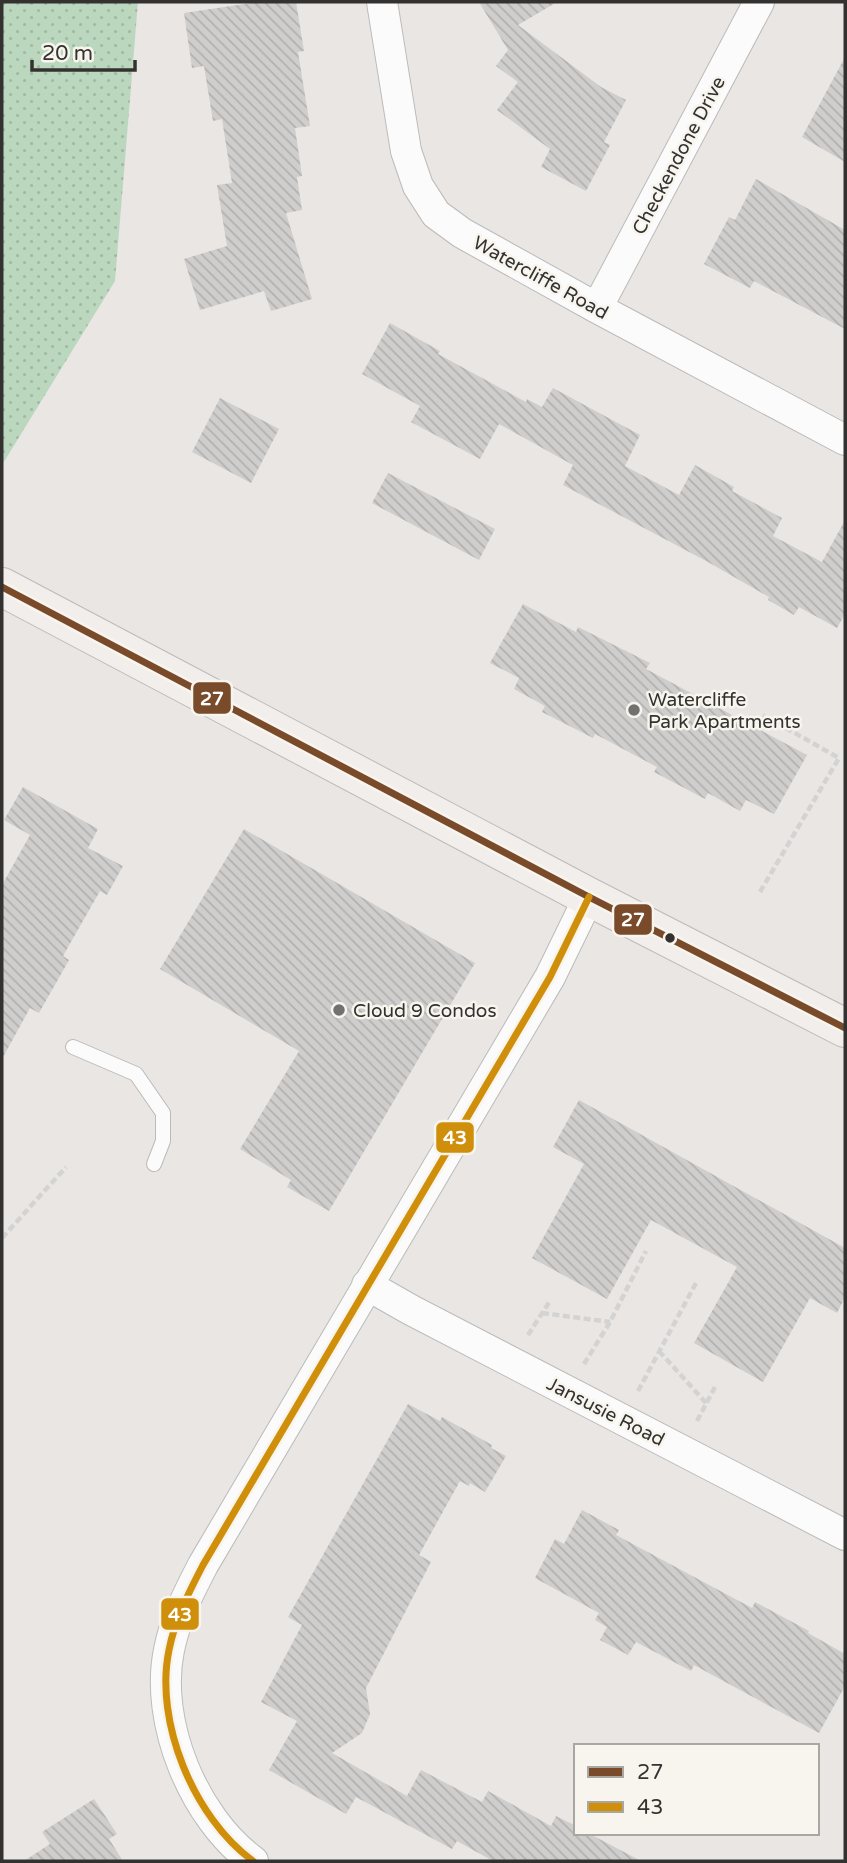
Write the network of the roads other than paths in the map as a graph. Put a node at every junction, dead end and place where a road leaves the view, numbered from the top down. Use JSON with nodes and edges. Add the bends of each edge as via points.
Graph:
{"nodes":[{"id":1,"x":382,"y":2,"type":"edge"},
{"id":2,"x":759,"y":2,"type":"edge"},
{"id":3,"x":597,"y":308,"type":"junction"},
{"id":4,"x":845,"y":440,"type":"edge"},
{"id":5,"x":2,"y":587,"type":"edge"},
{"id":6,"x":589,"y":897,"type":"junction"},
{"id":7,"x":845,"y":1028,"type":"edge"},
{"id":8,"x":73,"y":1047,"type":"dead end"},
{"id":9,"x":154,"y":1164,"type":"dead end"},
{"id":10,"x":367,"y":1285,"type":"junction"},
{"id":11,"x":845,"y":1535,"type":"edge"},
{"id":12,"x":253,"y":1861,"type":"edge"}],
"edges":[{"from":1,"to":3,"type":"street","name":"Watercliffe Road","via":[[406,151],[418,186],[436,214]]},
{"from":2,"to":3,"type":"street","name":"Checkendone Drive"},
{"from":3,"to":4,"type":"street","name":"Watercliffe Road"},
{"from":5,"to":6,"type":"main road"},
{"from":6,"to":7,"type":"main road"},
{"from":6,"to":10,"type":"street","via":[[550,977]]},
{"from":8,"to":9,"type":"lane","via":[[136,1074],[150,1093],[163,1113],[163,1141]]},
{"from":10,"to":11,"type":"street","name":"Jansusie Road"},
{"from":10,"to":12,"type":"street","via":[[203,1565],[182,1606],[169,1648],[169,1716],[182,1763],[215,1823]]}]}
